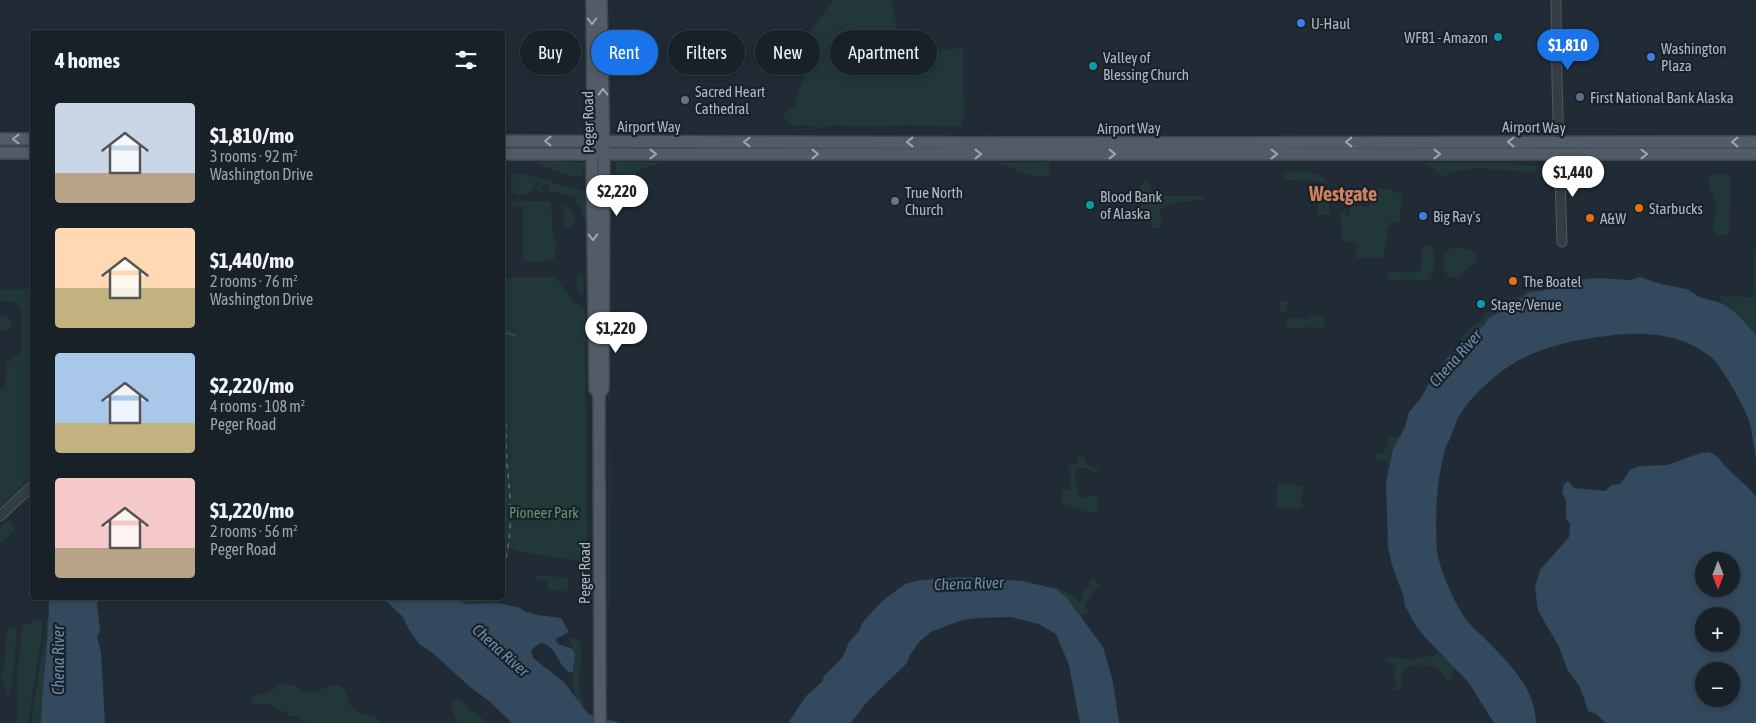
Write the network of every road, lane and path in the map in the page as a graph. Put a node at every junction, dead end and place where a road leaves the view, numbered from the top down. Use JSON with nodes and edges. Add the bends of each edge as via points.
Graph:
{"nodes":[{"id":1,"x":592,"y":0,"type":"edge"},
{"id":2,"x":601,"y":0,"type":"edge"},
{"id":3,"x":1556,"y":0,"type":"edge"},
{"id":4,"x":0,"y":139,"type":"edge"},
{"id":5,"x":30,"y":139,"type":"edge"},
{"id":6,"x":505,"y":141,"type":"edge"},
{"id":7,"x":599,"y":141,"type":"junction"},
{"id":8,"x":1756,"y":142,"type":"edge"},
{"id":9,"x":1560,"y":148,"type":"junction"},
{"id":10,"x":0,"y":153,"type":"edge"},
{"id":11,"x":30,"y":153,"type":"edge"},
{"id":12,"x":598,"y":153,"type":"junction"},
{"id":13,"x":505,"y":154,"type":"edge"},
{"id":14,"x":1756,"y":154,"type":"edge"},
{"id":15,"x":1562,"y":242,"type":"dead end"},
{"id":16,"x":30,"y":488,"type":"edge"},
{"id":17,"x":0,"y":516,"type":"edge"},
{"id":18,"x":600,"y":723,"type":"edge"}],
"edges":[{"from":1,"to":7,"type":"main road","name":"Peger Road","one_way":true},
{"from":7,"to":2,"type":"main road","name":"Peger Road","one_way":true},
{"from":3,"to":9,"type":"street"},
{"from":5,"to":4,"type":"main road","one_way":true},
{"from":7,"to":6,"type":"main road","name":"Airport Way","one_way":true},
{"from":9,"to":7,"type":"main road","name":"Airport Way","one_way":true},
{"from":7,"to":12,"type":"main road","name":"Peger Road"},
{"from":8,"to":9,"type":"main road","name":"Airport Way","one_way":true},
{"from":12,"to":9,"type":"main road","name":"Airport Way","one_way":true},
{"from":9,"to":14,"type":"main road","name":"Airport Way","one_way":true},
{"from":9,"to":15,"type":"street"},
{"from":10,"to":11,"type":"main road"},
{"from":12,"to":13,"type":"main road","name":"Airport Way"},
{"from":12,"to":18,"type":"main road","name":"Peger Road","via":[[603,389],[599,393]]},
{"from":16,"to":17,"type":"street"}]}
